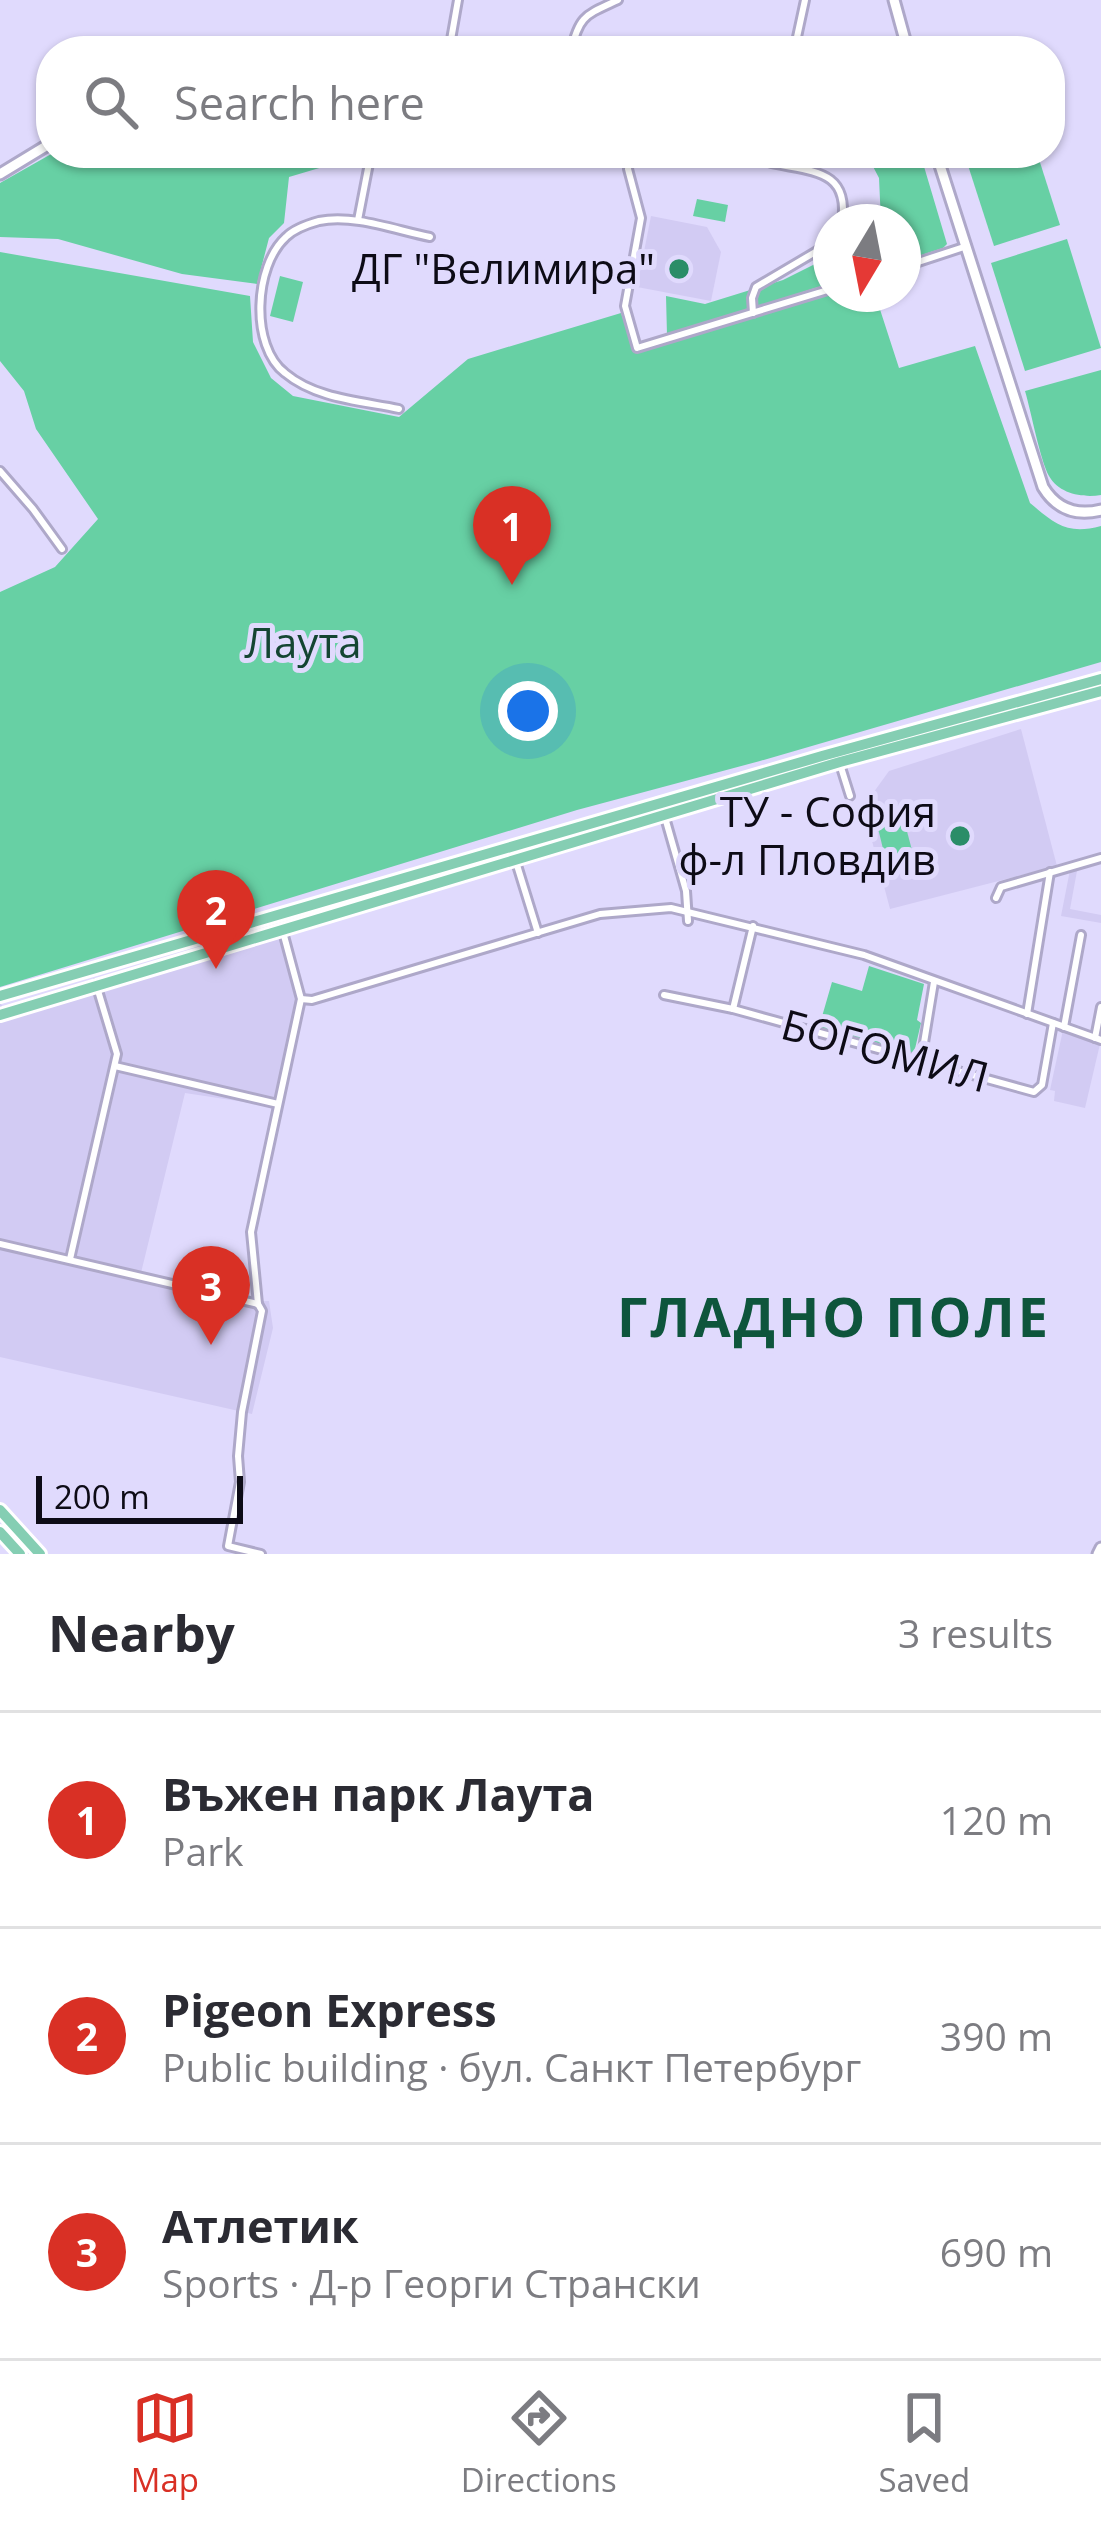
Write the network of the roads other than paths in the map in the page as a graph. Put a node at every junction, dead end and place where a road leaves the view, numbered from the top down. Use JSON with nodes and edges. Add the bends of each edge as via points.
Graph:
{"nodes":[{"id":1,"x":458,"y":0,"type":"edge"},
{"id":2,"x":618,"y":0,"type":"edge"},
{"id":3,"x":805,"y":0,"type":"edge"},
{"id":4,"x":895,"y":0,"type":"edge"},
{"id":5,"x":452,"y":36,"type":"edge"},
{"id":6,"x":575,"y":36,"type":"edge"},
{"id":7,"x":797,"y":36,"type":"edge"},
{"id":8,"x":904,"y":36,"type":"edge"},
{"id":9,"x":36,"y":151,"type":"edge"},
{"id":10,"x":368,"y":168,"type":"edge"},
{"id":11,"x":628,"y":168,"type":"edge"},
{"id":12,"x":795,"y":168,"type":"edge"},
{"id":13,"x":941,"y":168,"type":"edge"},
{"id":14,"x":0,"y":174,"type":"edge"},
{"id":15,"x":842,"y":204,"type":"edge"},
{"id":16,"x":358,"y":222,"type":"junction"},
{"id":17,"x":430,"y":237,"type":"dead end"},
{"id":18,"x":967,"y":246,"type":"junction"},
{"id":19,"x":813,"y":253,"type":"edge"},
{"id":20,"x":921,"y":261,"type":"edge"},
{"id":21,"x":813,"y":295,"type":"edge"},
{"id":22,"x":753,"y":313,"type":"junction"},
{"id":23,"x":399,"y":409,"type":"dead end"},
{"id":24,"x":0,"y":471,"type":"edge"},
{"id":25,"x":1101,"y":510,"type":"edge"},
{"id":26,"x":62,"y":549,"type":"dead end"},
{"id":27,"x":1101,"y":680,"type":"edge"},
{"id":28,"x":1101,"y":691,"type":"edge"},
{"id":29,"x":838,"y":757,"type":"junction"},
{"id":30,"x":850,"y":796,"type":"dead end"},
{"id":31,"x":664,"y":814,"type":"junction"},
{"id":32,"x":1101,"y":858,"type":"edge"},
{"id":33,"x":515,"y":859,"type":"junction"},
{"id":34,"x":1051,"y":872,"type":"junction"},
{"id":35,"x":996,"y":898,"type":"dead end"},
{"id":36,"x":688,"y":916,"type":"junction"},
{"id":37,"x":753,"y":926,"type":"junction"},
{"id":38,"x":282,"y":928,"type":"junction"},
{"id":39,"x":538,"y":933,"type":"junction"},
{"id":40,"x":1081,"y":935,"type":"dead end"},
{"id":41,"x":935,"y":981,"type":"junction"},
{"id":42,"x":96,"y":984,"type":"junction"},
{"id":43,"x":664,"y":995,"type":"dead end"},
{"id":44,"x":0,"y":996,"type":"edge"},
{"id":45,"x":301,"y":999,"type":"junction"},
{"id":46,"x":1101,"y":1007,"type":"edge"},
{"id":47,"x":734,"y":1009,"type":"junction"},
{"id":48,"x":1027,"y":1014,"type":"junction"},
{"id":49,"x":0,"y":1015,"type":"edge"},
{"id":50,"x":1053,"y":1023,"type":"junction"},
{"id":51,"x":1064,"y":1027,"type":"junction"},
{"id":52,"x":1098,"y":1039,"type":"edge"},
{"id":53,"x":921,"y":1061,"type":"junction"},
{"id":54,"x":115,"y":1066,"type":"junction"},
{"id":55,"x":278,"y":1104,"type":"junction"},
{"id":56,"x":0,"y":1244,"type":"edge"},
{"id":57,"x":70,"y":1259,"type":"junction"},
{"id":58,"x":258,"y":1304,"type":"junction"},
{"id":59,"x":0,"y":1510,"type":"edge"},
{"id":60,"x":0,"y":1532,"type":"edge"},
{"id":61,"x":20,"y":1554,"type":"edge"},
{"id":62,"x":40,"y":1554,"type":"edge"},
{"id":63,"x":260,"y":1554,"type":"edge"}],
"edges":[{"from":1,"to":5,"type":"street"},
{"from":2,"to":6,"type":"street","via":[[580,20]]},
{"from":3,"to":7,"type":"street"},
{"from":4,"to":8,"type":"street"},
{"from":9,"to":14,"type":"street"},
{"from":10,"to":16,"type":"street"},
{"from":11,"to":22,"type":"street","via":[[641,230],[625,306],[638,348]]},
{"from":12,"to":15,"type":"street","via":[[832,179]]},
{"from":13,"to":18,"type":"street"},
{"from":16,"to":17,"type":"street"},
{"from":16,"to":23,"type":"street","via":[[322,221],[288,234],[269,265],[260,330],[272,362],[304,387]]},
{"from":18,"to":20,"type":"street"},
{"from":18,"to":25,"type":"street","via":[[1043,488],[1068,511]]},
{"from":19,"to":22,"type":"street","via":[[756,287]]},
{"from":21,"to":22,"type":"street"},
{"from":24,"to":26,"type":"street"},
{"from":27,"to":29,"type":"main road"},
{"from":28,"to":29,"type":"main road"},
{"from":29,"to":30,"type":"street"},
{"from":29,"to":31,"type":"main road"},
{"from":29,"to":44,"type":"main road"},
{"from":31,"to":33,"type":"main road"},
{"from":31,"to":36,"type":"street"},
{"from":32,"to":34,"type":"street"},
{"from":33,"to":38,"type":"main road"},
{"from":33,"to":39,"type":"street"},
{"from":34,"to":35,"type":"street","via":[[1001,887]]},
{"from":34,"to":48,"type":"street"},
{"from":36,"to":37,"type":"street","name":"БОГОМИЛ"},
{"from":36,"to":39,"type":"street","name":"БОГОМИЛ","via":[[671,908],[600,914]]},
{"from":37,"to":41,"type":"street","name":"БОГОМИЛ"},
{"from":37,"to":47,"type":"street"},
{"from":38,"to":42,"type":"main road"},
{"from":38,"to":45,"type":"street"},
{"from":39,"to":45,"type":"street","name":"БОГОМИЛ"},
{"from":40,"to":51,"type":"street"},
{"from":41,"to":48,"type":"street","name":"БОГОМИЛ"},
{"from":41,"to":53,"type":"street"},
{"from":42,"to":49,"type":"main road"},
{"from":42,"to":54,"type":"street"},
{"from":43,"to":47,"type":"street","name":"БОГОМИЛ"},
{"from":45,"to":55,"type":"street"},
{"from":46,"to":52,"type":"street"},
{"from":47,"to":53,"type":"street","name":"БОГОМИЛ"},
{"from":48,"to":50,"type":"street","name":"БОГОМИЛ"},
{"from":50,"to":51,"type":"street","name":"БОГОМИЛ"},
{"from":50,"to":53,"type":"street","name":"БОГОМИЛ","via":[[1034,1092]]},
{"from":51,"to":52,"type":"street","name":"БОГОМИЛ"},
{"from":54,"to":55,"type":"street"},
{"from":54,"to":57,"type":"street"},
{"from":55,"to":58,"type":"street","via":[[251,1232]]},
{"from":56,"to":57,"type":"street"},
{"from":57,"to":58,"type":"street"},
{"from":58,"to":63,"type":"street","via":[[229,1546]]},
{"from":59,"to":62,"type":"main road"},
{"from":60,"to":61,"type":"main road"}]}
